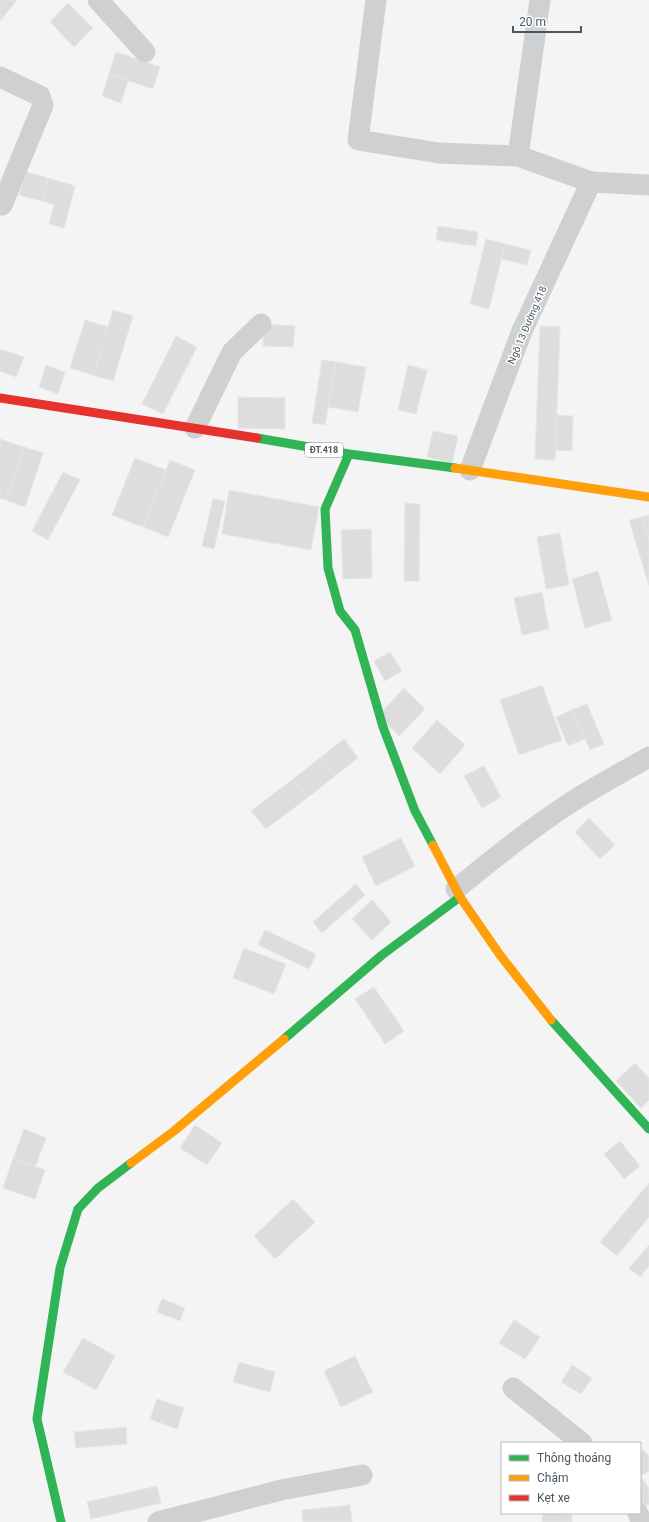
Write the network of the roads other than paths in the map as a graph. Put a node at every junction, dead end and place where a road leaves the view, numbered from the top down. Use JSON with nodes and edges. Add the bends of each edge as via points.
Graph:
{"nodes":[{"id":1,"x":98,"y":0,"type":"edge"},
{"id":2,"x":376,"y":0,"type":"edge"},
{"id":3,"x":540,"y":0,"type":"edge"},
{"id":4,"x":145,"y":52,"type":"dead end"},
{"id":5,"x":0,"y":77,"type":"edge"},
{"id":6,"x":518,"y":156,"type":"junction"},
{"id":7,"x":591,"y":182,"type":"junction"},
{"id":8,"x":649,"y":184,"type":"edge"},
{"id":9,"x":2,"y":205,"type":"dead end"},
{"id":10,"x":261,"y":324,"type":"dead end"},
{"id":11,"x":0,"y":398,"type":"edge"},
{"id":12,"x":195,"y":428,"type":"junction"},
{"id":13,"x":349,"y":454,"type":"junction"},
{"id":14,"x":470,"y":470,"type":"junction"},
{"id":15,"x":649,"y":497,"type":"edge"},
{"id":16,"x":649,"y":757,"type":"edge"},
{"id":17,"x":458,"y":893,"type":"junction"},
{"id":18,"x":649,"y":1129,"type":"edge"},
{"id":19,"x":513,"y":1388,"type":"dead end"},
{"id":20,"x":581,"y":1442,"type":"edge"},
{"id":21,"x":362,"y":1475,"type":"dead end"},
{"id":22,"x":61,"y":1522,"type":"edge"},
{"id":23,"x":158,"y":1522,"type":"edge"}],
"edges":[{"from":1,"to":4,"type":"street"},
{"from":2,"to":6,"type":"street","via":[[358,140],[439,152]]},
{"from":3,"to":6,"type":"street"},
{"from":5,"to":9,"type":"street","via":[[40,96],[42,105]]},
{"from":6,"to":7,"type":"street"},
{"from":7,"to":8,"type":"street"},
{"from":7,"to":14,"type":"street","name":"Ngõ 13 Đường 418","via":[[522,331]]},
{"from":10,"to":12,"type":"street","via":[[232,352]]},
{"from":11,"to":12,"type":"street","number":"ĐT.418"},
{"from":12,"to":13,"type":"street","number":"ĐT.418"},
{"from":13,"to":14,"type":"street","number":"ĐT.418"},
{"from":13,"to":17,"type":"street","via":[[325,509],[330,574],[340,611],[355,630],[383,727],[406,788]]},
{"from":14,"to":15,"type":"street","number":"ĐT.418"},
{"from":16,"to":17,"type":"street","via":[[571,802],[515,841]]},
{"from":17,"to":18,"type":"street","via":[[525,988]]},
{"from":17,"to":22,"type":"street","via":[[180,1126],[98,1188],[78,1209],[60,1268],[37,1419]]},
{"from":19,"to":20,"type":"street"},
{"from":21,"to":23,"type":"street","via":[[281,1490]]}]}
